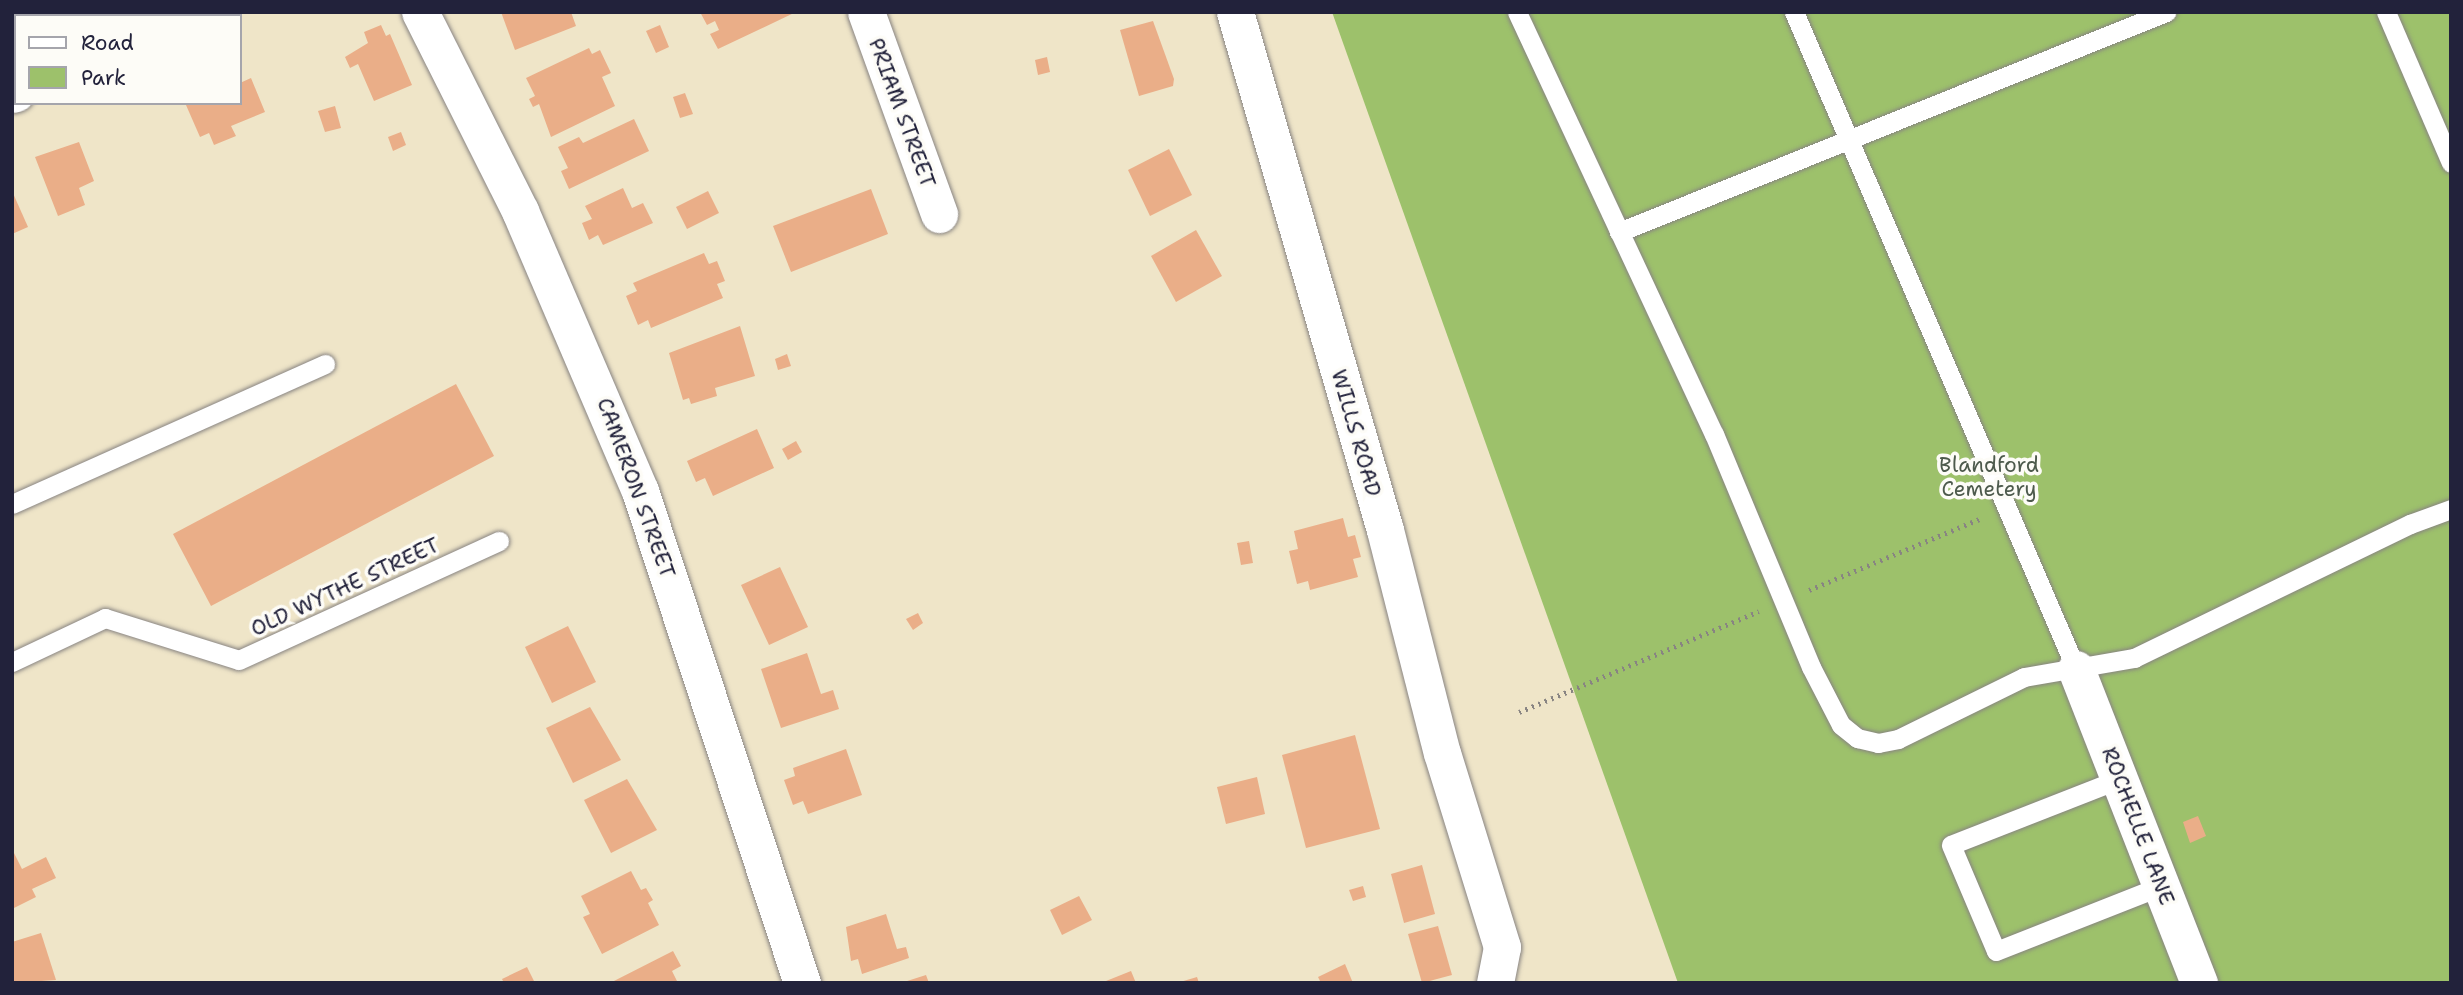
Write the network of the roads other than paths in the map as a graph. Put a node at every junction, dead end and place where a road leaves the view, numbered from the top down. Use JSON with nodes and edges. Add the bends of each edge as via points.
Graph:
{"nodes":[{"id":1,"x":420,"y":12,"type":"edge"},
{"id":2,"x":866,"y":12,"type":"edge"},
{"id":3,"x":1235,"y":12,"type":"edge"},
{"id":4,"x":1517,"y":12,"type":"edge"},
{"id":5,"x":1794,"y":12,"type":"edge"},
{"id":6,"x":2166,"y":12,"type":"edge"},
{"id":7,"x":2386,"y":12,"type":"edge"},
{"id":8,"x":1850,"y":140,"type":"junction"},
{"id":9,"x":2451,"y":163,"type":"edge"},
{"id":10,"x":939,"y":214,"type":"dead end"},
{"id":11,"x":1619,"y":232,"type":"junction"},
{"id":12,"x":325,"y":364,"type":"dead end"},
{"id":13,"x":12,"y":504,"type":"edge"},
{"id":14,"x":2451,"y":509,"type":"edge"},
{"id":15,"x":499,"y":541,"type":"dead end"},
{"id":16,"x":12,"y":662,"type":"edge"},
{"id":17,"x":2076,"y":669,"type":"junction"},
{"id":18,"x":2119,"y":779,"type":"junction"},
{"id":19,"x":2161,"y":886,"type":"junction"},
{"id":20,"x":802,"y":983,"type":"edge"},
{"id":21,"x":1495,"y":983,"type":"edge"},
{"id":22,"x":2199,"y":983,"type":"edge"}],
"edges":[{"from":1,"to":20,"type":"street","name":"CAMERON STREET","via":[[520,211],[640,491]]},
{"from":2,"to":10,"type":"street","name":"PRIAM STREET"},
{"from":3,"to":21,"type":"street","name":"WILLS ROAD","via":[[1502,947]]},
{"from":4,"to":11,"type":"lane"},
{"from":5,"to":8,"type":"lane"},
{"from":6,"to":8,"type":"lane"},
{"from":7,"to":9,"type":"lane"},
{"from":8,"to":11,"type":"lane"},
{"from":8,"to":17,"type":"lane"},
{"from":11,"to":17,"type":"lane","via":[[1714,433],[1782,601],[1841,724],[1857,738],[1878,743],[1898,739],[2024,677]]},
{"from":12,"to":13,"type":"lane"},
{"from":14,"to":17,"type":"lane","via":[[2410,524],[2134,658]]},
{"from":15,"to":16,"type":"lane","name":"OLD WYTHE STREET","via":[[239,660],[105,618]]},
{"from":17,"to":18,"type":"street","name":"ROCHELLE LANE"},
{"from":18,"to":19,"type":"street","name":"ROCHELLE LANE"},
{"from":18,"to":19,"type":"lane","via":[[1951,845],[1996,951]]},
{"from":19,"to":22,"type":"street","name":"ROCHELLE LANE"}]}
